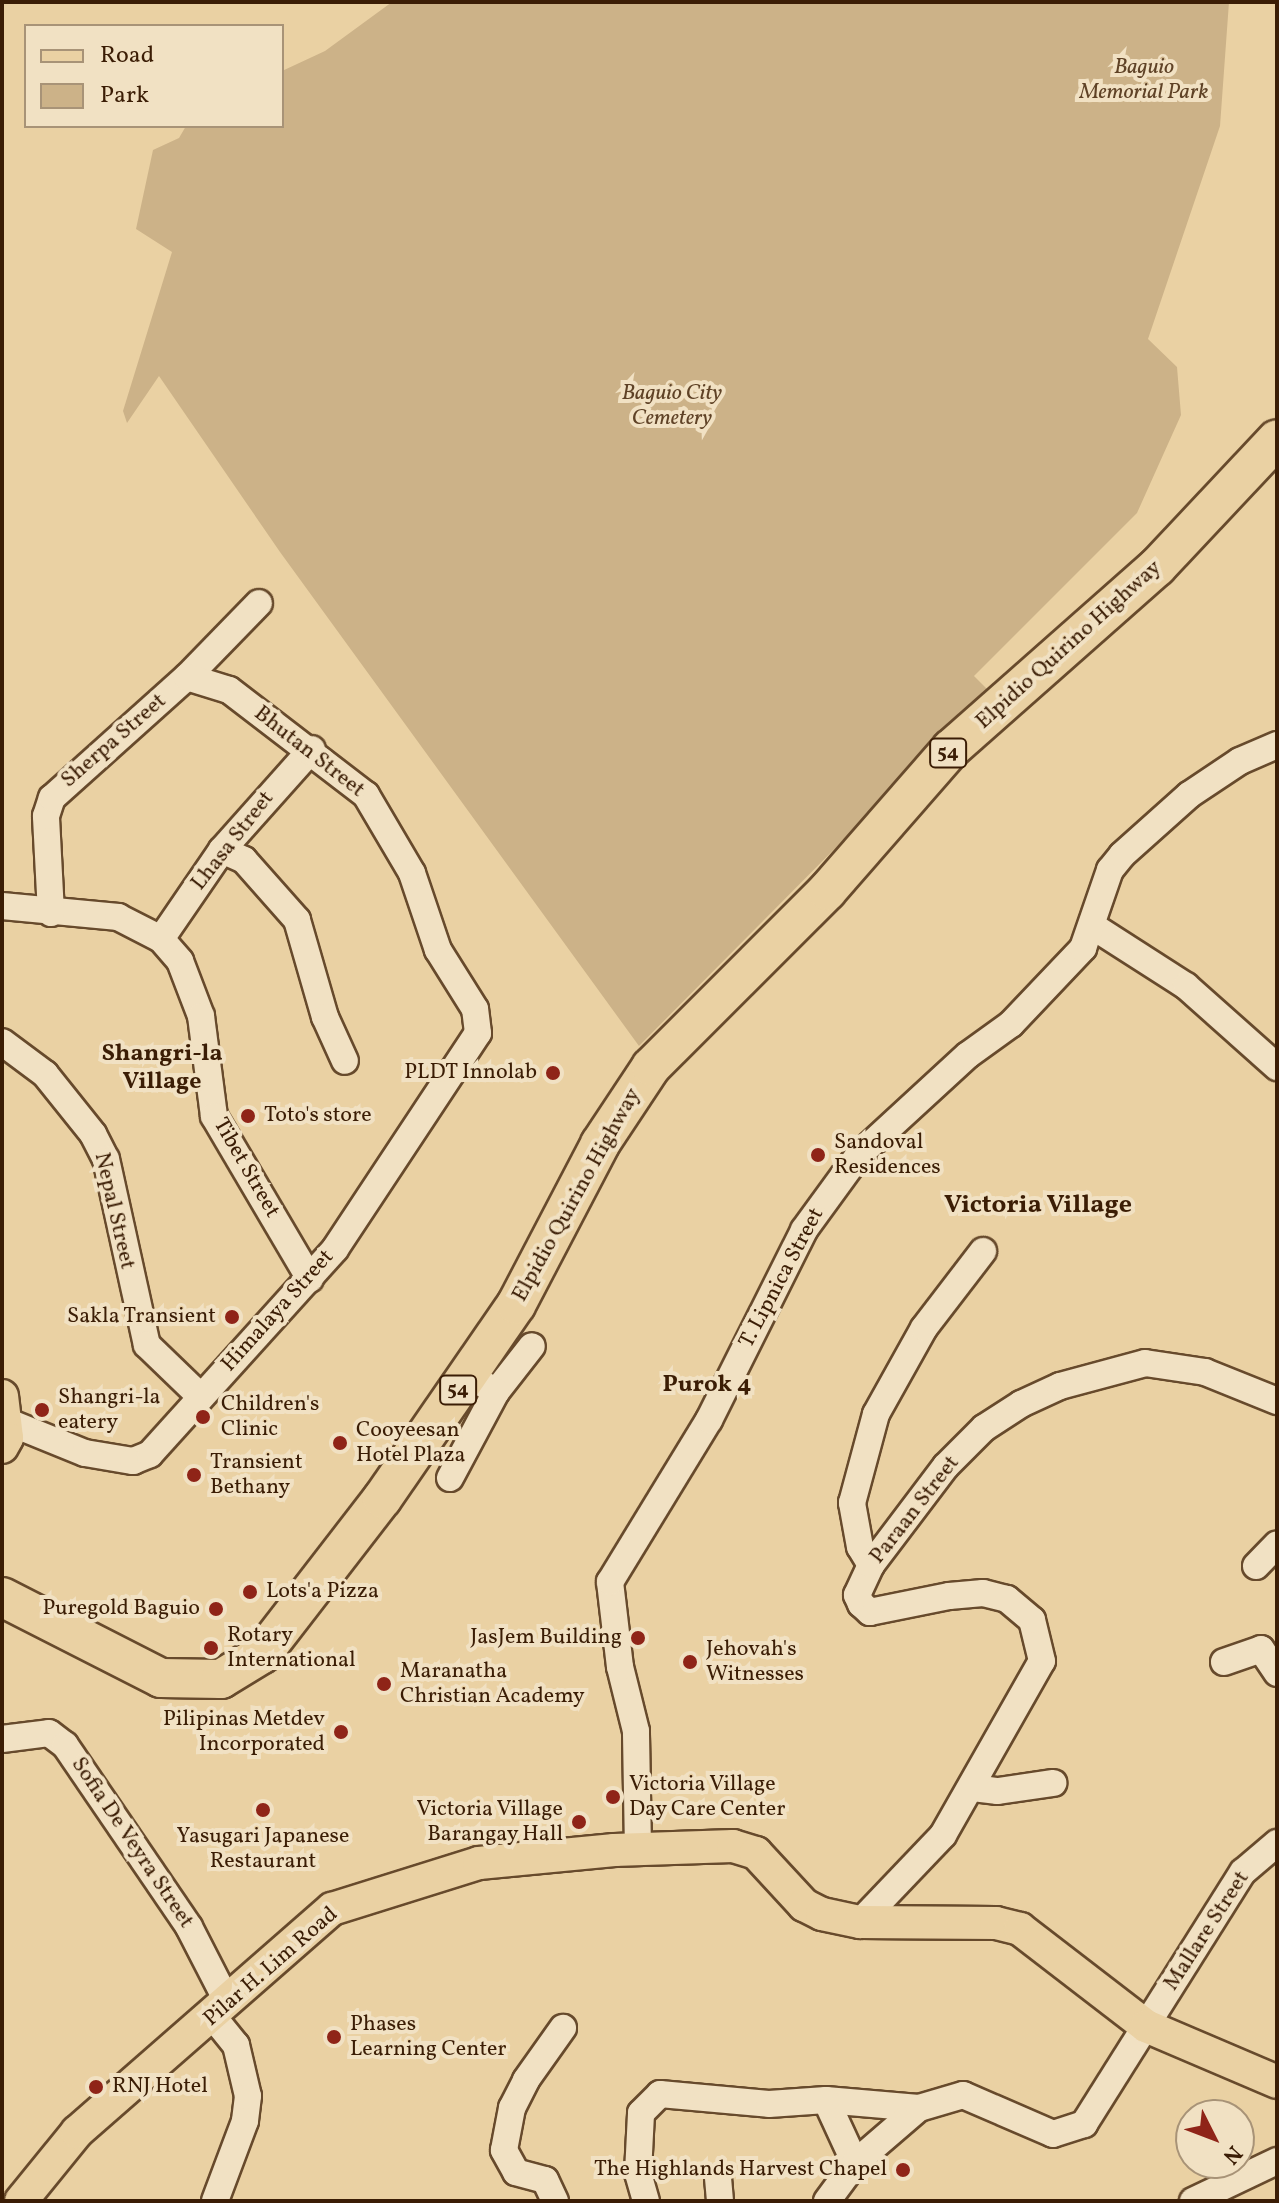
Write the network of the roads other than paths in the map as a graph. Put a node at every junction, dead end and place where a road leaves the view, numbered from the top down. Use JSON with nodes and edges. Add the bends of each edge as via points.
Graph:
{"nodes":[{"id":1,"x":1272,"y":450,"type":"edge"},
{"id":2,"x":259,"y":603,"type":"dead end"},
{"id":3,"x":187,"y":677,"type":"junction"},
{"id":4,"x":1277,"y":745,"type":"edge"},
{"id":5,"x":312,"y":749,"type":"junction"},
{"id":6,"x":222,"y":850,"type":"junction"},
{"id":7,"x":2,"y":906,"type":"edge"},
{"id":8,"x":51,"y":913,"type":"junction"},
{"id":9,"x":1094,"y":927,"type":"junction"},
{"id":10,"x":161,"y":939,"type":"junction"},
{"id":11,"x":478,"y":1033,"type":"joint"},
{"id":12,"x":2,"y":1042,"type":"edge"},
{"id":13,"x":345,"y":1061,"type":"dead end"},
{"id":14,"x":1277,"y":1067,"type":"edge"},
{"id":15,"x":983,"y":1251,"type":"dead end"},
{"id":16,"x":310,"y":1279,"type":"junction"},
{"id":17,"x":532,"y":1346,"type":"dead end"},
{"id":18,"x":483,"y":1383,"type":"junction"},
{"id":19,"x":200,"y":1396,"type":"junction"},
{"id":20,"x":1277,"y":1401,"type":"edge"},
{"id":21,"x":3,"y":1422,"type":"edge"},
{"id":22,"x":450,"y":1478,"type":"dead end"},
{"id":23,"x":1277,"y":1544,"type":"edge"},
{"id":24,"x":871,"y":1565,"type":"junction"},
{"id":25,"x":1256,"y":1566,"type":"dead end"},
{"id":26,"x":2,"y":1597,"type":"edge"},
{"id":27,"x":1224,"y":1662,"type":"dead end"},
{"id":28,"x":1277,"y":1673,"type":"edge"},
{"id":29,"x":2,"y":1739,"type":"edge"},
{"id":30,"x":1053,"y":1783,"type":"dead end"},
{"id":31,"x":973,"y":1788,"type":"junction"},
{"id":32,"x":1277,"y":1843,"type":"edge"},
{"id":33,"x":638,"y":1849,"type":"junction"},
{"id":34,"x":860,"y":1922,"type":"junction"},
{"id":35,"x":221,"y":2010,"type":"junction"},
{"id":36,"x":1146,"y":2026,"type":"junction"},
{"id":37,"x":563,"y":2028,"type":"dead end"},
{"id":38,"x":1277,"y":2082,"type":"edge"},
{"id":39,"x":826,"y":2100,"type":"junction"},
{"id":40,"x":919,"y":2108,"type":"junction"},
{"id":41,"x":1277,"y":2161,"type":"edge"},
{"id":42,"x":855,"y":2163,"type":"junction"},
{"id":43,"x":21,"y":2201,"type":"edge"},
{"id":44,"x":215,"y":2201,"type":"edge"},
{"id":45,"x":555,"y":2201,"type":"edge"},
{"id":46,"x":646,"y":2201,"type":"edge"},
{"id":47,"x":827,"y":2201,"type":"edge"},
{"id":48,"x":1193,"y":2201,"type":"edge"}],
"edges":[{"from":1,"to":18,"type":"highway","name":"Elpidio Quirino Highway","number":"54","via":[[1077,643],[951,749],[827,891],[651,1067],[600,1144],[516,1305]]},
{"from":2,"to":3,"type":"street","name":"Sherpa Street"},
{"from":3,"to":5,"type":"street","name":"Bhutan Street","via":[[220,684]]},
{"from":3,"to":8,"type":"street","name":"Sherpa Street","via":[[52,798],[46,816]]},
{"from":4,"to":9,"type":"street","name":"T. Lipnica Street","via":[[1240,761],[1189,795],[1122,855],[1110,870]]},
{"from":5,"to":6,"type":"street","name":"Lhasa Street"},
{"from":5,"to":11,"type":"street","name":"Bhutan Street","via":[[366,795],[399,844],[438,950],[475,1009]]},
{"from":6,"to":10,"type":"street","name":"Lhasa Street"},
{"from":6,"to":13,"type":"street","via":[[244,860],[297,920],[325,1017]]},
{"from":7,"to":8,"type":"street"},
{"from":8,"to":10,"type":"street","via":[[99,912]]},
{"from":9,"to":14,"type":"street","via":[[1186,986]]},
{"from":9,"to":33,"type":"street","name":"T. Lipnica Street","via":[[1083,948],[1011,1024],[915,1103],[837,1183],[790,1256],[709,1420],[618,1565],[610,1582],[620,1667],[636,1731]]},
{"from":10,"to":16,"type":"street","name":"Tibet Street","via":[[180,961],[201,1016],[214,1116]]},
{"from":11,"to":16,"type":"street","name":"Himalaya Street"},
{"from":12,"to":19,"type":"street","name":"Nepal Street","via":[[45,1074],[93,1134],[106,1159],[147,1345]]},
{"from":15,"to":24,"type":"street","via":[[916,1340],[876,1414],[852,1503],[860,1547]]},
{"from":16,"to":19,"type":"street","name":"Himalaya Street"},
{"from":17,"to":18,"type":"street"},
{"from":18,"to":22,"type":"street"},
{"from":18,"to":26,"type":"highway","name":"Elpidio Quirino Highway","number":"54","via":[[271,1644],[221,1679],[188,1682],[149,1674]]},
{"from":19,"to":21,"type":"street","name":"Himalaya Street","via":[[150,1454],[133,1461],[85,1453]]},
{"from":20,"to":24,"type":"street","name":"Paraan Street","via":[[1205,1372],[1145,1363],[1060,1386],[984,1428],[946,1466]]},
{"from":23,"to":25,"type":"street"},
{"from":24,"to":31,"type":"street","name":"Paraan Street","via":[[857,1595],[870,1612],[983,1593],[1022,1607],[1032,1620],[1042,1661]]},
{"from":27,"to":28,"type":"street","via":[[1261,1649]]},
{"from":29,"to":35,"type":"street","name":"Sofia De Veyra Street","via":[[40,1733],[65,1745],[189,1927]]},
{"from":30,"to":31,"type":"street","via":[[998,1791]]},
{"from":31,"to":34,"type":"street","name":"Paraan Street","via":[[943,1835]]},
{"from":32,"to":36,"type":"street","name":"Mallare Street","via":[[1243,1872]]},
{"from":33,"to":34,"type":"main road","name":"Pilar H. Lim Road","via":[[733,1846],[756,1853],[804,1905]]},
{"from":33,"to":35,"type":"main road","name":"Pilar H. Lim Road","via":[[479,1863],[369,1894],[332,1909]]},
{"from":34,"to":36,"type":"main road","name":"Pilar H. Lim Road","via":[[996,1923],[1020,1929]]},
{"from":35,"to":43,"type":"main road","name":"Pilar H. Lim Road","via":[[77,2132]]},
{"from":35,"to":44,"type":"street","name":"Sofia De Veyra Street","via":[[248,2096],[245,2121]]},
{"from":36,"to":38,"type":"main road","name":"Pilar H. Lim Road"},
{"from":36,"to":40,"type":"street","name":"Mallare Street","via":[[1099,2108],[1070,2132],[1053,2134],[963,2095]]},
{"from":37,"to":45,"type":"street","via":[[512,2108],[504,2150],[516,2172],[545,2180]]},
{"from":39,"to":40,"type":"street"},
{"from":39,"to":42,"type":"street"},
{"from":39,"to":46,"type":"street","via":[[769,2104],[660,2094],[641,2113],[638,2173]]},
{"from":40,"to":42,"type":"street"},
{"from":41,"to":48,"type":"street"},
{"from":42,"to":47,"type":"street"}]}
